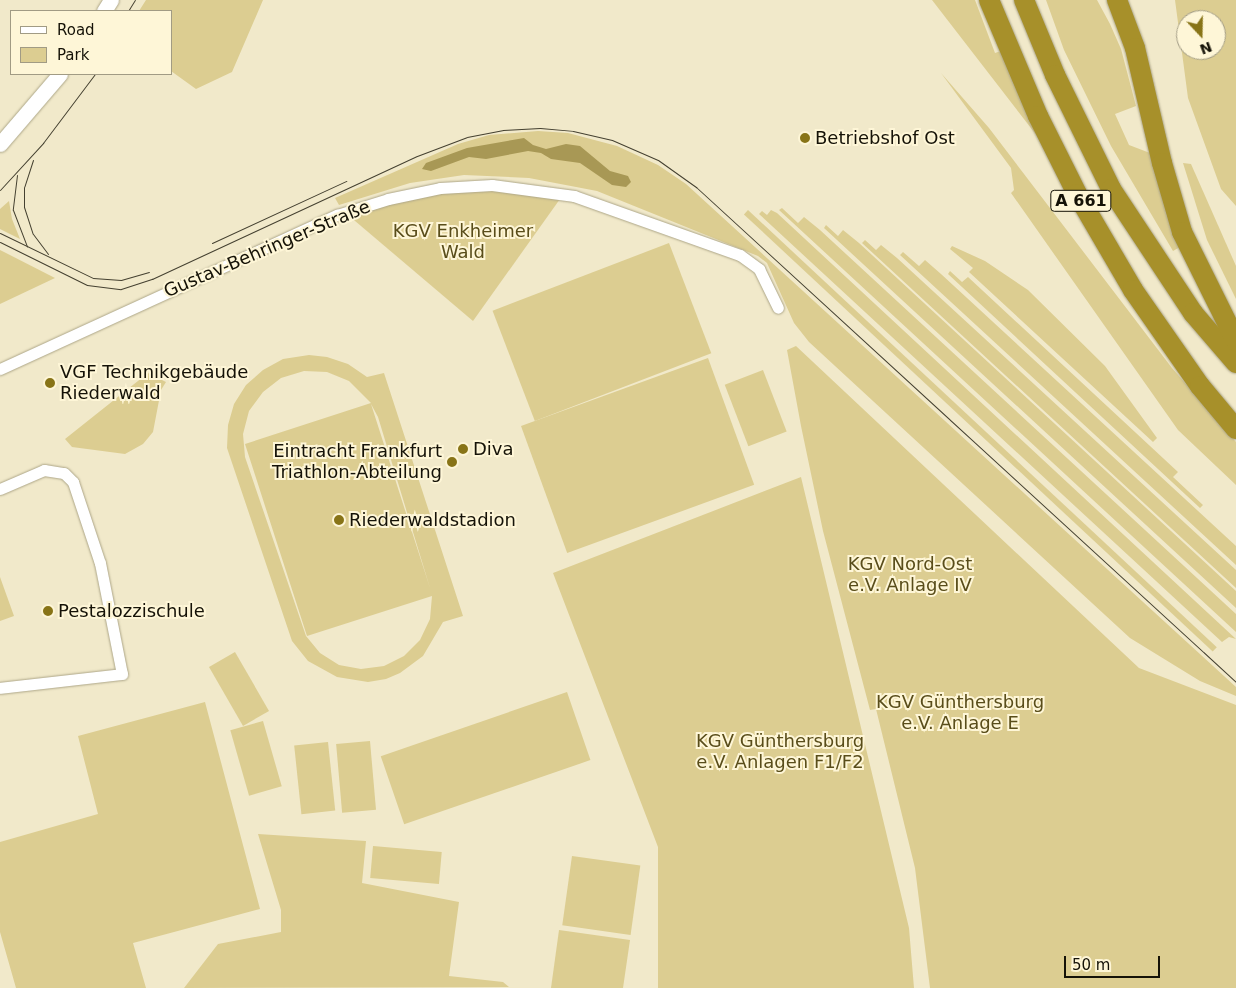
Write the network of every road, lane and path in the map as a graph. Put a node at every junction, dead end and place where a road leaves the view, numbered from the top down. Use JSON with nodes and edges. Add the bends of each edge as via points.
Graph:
{"nodes":[{"id":1,"x":989,"y":0,"type":"edge"},
{"id":2,"x":1024,"y":0,"type":"edge"},
{"id":3,"x":1117,"y":0,"type":"edge"},
{"id":4,"x":59,"y":75,"type":"edge"},
{"id":5,"x":0,"y":144,"type":"edge"},
{"id":6,"x":778,"y":308,"type":"dead end"},
{"id":7,"x":1236,"y":341,"type":"edge"},
{"id":8,"x":1236,"y":363,"type":"edge"},
{"id":9,"x":0,"y":369,"type":"edge"},
{"id":10,"x":1236,"y":429,"type":"edge"},
{"id":11,"x":2,"y":484,"type":"edge"},
{"id":12,"x":0,"y":688,"type":"edge"}],
"edges":[{"from":1,"to":10,"type":"highway","number":"A 661","via":[[1038,116],[1077,194],[1133,290],[1200,386]]},
{"from":2,"to":8,"type":"highway","number":"A 661","via":[[1055,75],[1111,189],[1193,314]]},
{"from":3,"to":7,"type":"highway","via":[[1135,48],[1182,232]]},
{"from":4,"to":5,"type":"main road"},
{"from":6,"to":9,"type":"street","name":"Gustav-Behringer-Straße","via":[[759,269],[740,255],[574,196],[492,186],[440,188],[388,199],[337,215]]},
{"from":11,"to":12,"type":"street","via":[[50,470],[64,472],[73,482],[100,563],[122,674]]}]}
